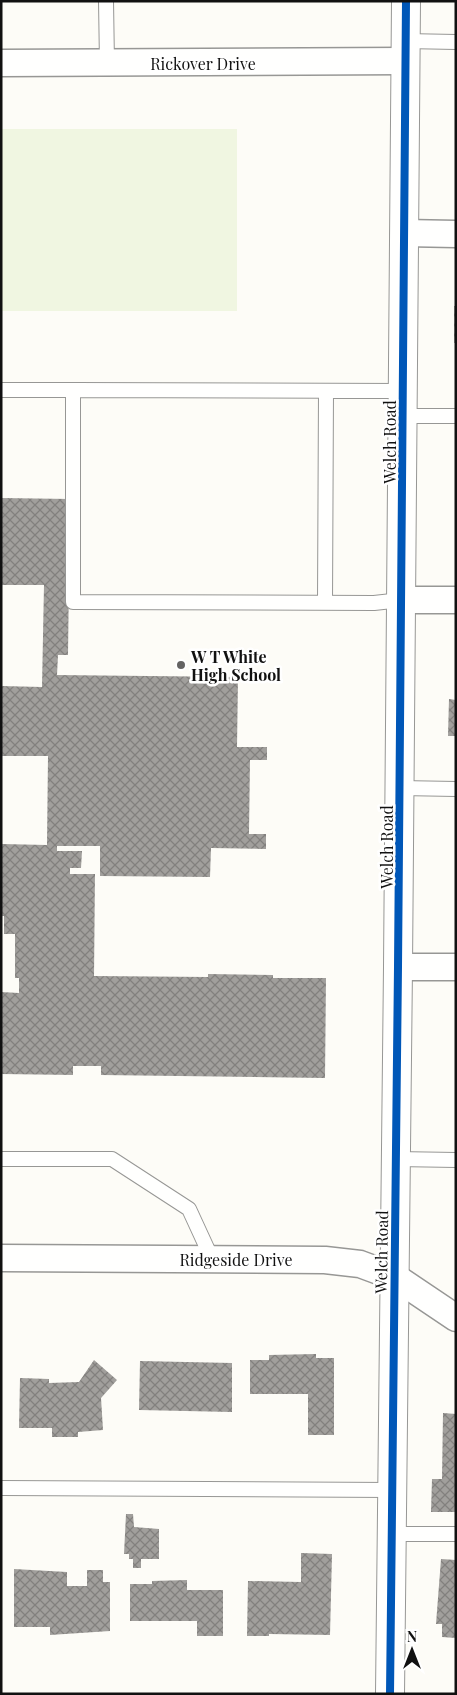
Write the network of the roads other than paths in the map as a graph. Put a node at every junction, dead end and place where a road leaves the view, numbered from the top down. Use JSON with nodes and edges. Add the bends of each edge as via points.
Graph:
{"nodes":[{"id":1,"x":106,"y":1,"type":"edge"},
{"id":2,"x":406,"y":1,"type":"edge"},
{"id":3,"x":456,"y":42,"type":"edge"},
{"id":4,"x":405,"y":51,"type":"junction"},
{"id":5,"x":1,"y":63,"type":"edge"},
{"id":6,"x":107,"y":64,"type":"junction"},
{"id":7,"x":404,"y":233,"type":"junction"},
{"id":8,"x":456,"y":234,"type":"edge"},
{"id":9,"x":1,"y":390,"type":"edge"},
{"id":10,"x":73,"y":390,"type":"junction"},
{"id":11,"x":326,"y":391,"type":"junction"},
{"id":12,"x":403,"y":404,"type":"junction"},
{"id":13,"x":456,"y":416,"type":"edge"},
{"id":14,"x":401,"y":600,"type":"junction"},
{"id":15,"x":456,"y":600,"type":"edge"},
{"id":16,"x":325,"y":602,"type":"junction"},
{"id":17,"x":400,"y":788,"type":"junction"},
{"id":18,"x":456,"y":788,"type":"edge"},
{"id":19,"x":398,"y":967,"type":"junction"},
{"id":20,"x":456,"y":967,"type":"edge"},
{"id":21,"x":1,"y":1159,"type":"edge"},
{"id":22,"x":396,"y":1160,"type":"junction"},
{"id":23,"x":456,"y":1160,"type":"edge"},
{"id":24,"x":1,"y":1258,"type":"edge"},
{"id":25,"x":212,"y":1259,"type":"junction"},
{"id":26,"x":395,"y":1277,"type":"junction"},
{"id":27,"x":456,"y":1318,"type":"edge"},
{"id":28,"x":1,"y":1488,"type":"edge"},
{"id":29,"x":392,"y":1490,"type":"junction"},
{"id":30,"x":392,"y":1534,"type":"junction"},
{"id":31,"x":456,"y":1534,"type":"edge"},
{"id":32,"x":390,"y":1694,"type":"edge"}],
"edges":[{"from":1,"to":6,"type":"lane"},
{"from":2,"to":4,"type":"street","name":"Welch Road"},
{"from":3,"to":4,"type":"lane"},
{"from":4,"to":6,"type":"street","name":"Rickover Drive"},
{"from":4,"to":7,"type":"street","name":"Welch Road"},
{"from":5,"to":6,"type":"street","name":"Rickover Drive"},
{"from":7,"to":8,"type":"street"},
{"from":7,"to":12,"type":"street","name":"Welch Road"},
{"from":9,"to":10,"type":"lane"},
{"from":10,"to":11,"type":"lane"},
{"from":10,"to":16,"type":"lane","via":[[73,602]]},
{"from":11,"to":12,"type":"lane"},
{"from":11,"to":16,"type":"lane"},
{"from":12,"to":13,"type":"lane"},
{"from":12,"to":14,"type":"street","name":"Welch Road"},
{"from":14,"to":15,"type":"street"},
{"from":14,"to":16,"type":"lane"},
{"from":14,"to":17,"type":"street","name":"Welch Road"},
{"from":17,"to":18,"type":"lane"},
{"from":17,"to":19,"type":"street","name":"Welch Road"},
{"from":19,"to":20,"type":"street"},
{"from":19,"to":22,"type":"street","name":"Welch Road"},
{"from":21,"to":25,"type":"lane","via":[[112,1159],[189,1209]]},
{"from":22,"to":23,"type":"lane"},
{"from":22,"to":26,"type":"street","name":"Welch Road"},
{"from":24,"to":25,"type":"street","name":"Ridgeside Drive"},
{"from":25,"to":26,"type":"street","name":"Ridgeside Drive","via":[[325,1260],[360,1264]]},
{"from":26,"to":27,"type":"street","name":"Ridgeside Drive"},
{"from":26,"to":29,"type":"street","name":"Welch Road"},
{"from":28,"to":29,"type":"lane"},
{"from":29,"to":30,"type":"street","name":"Welch Road"},
{"from":30,"to":31,"type":"lane"},
{"from":30,"to":32,"type":"street","name":"Welch Road"}]}
